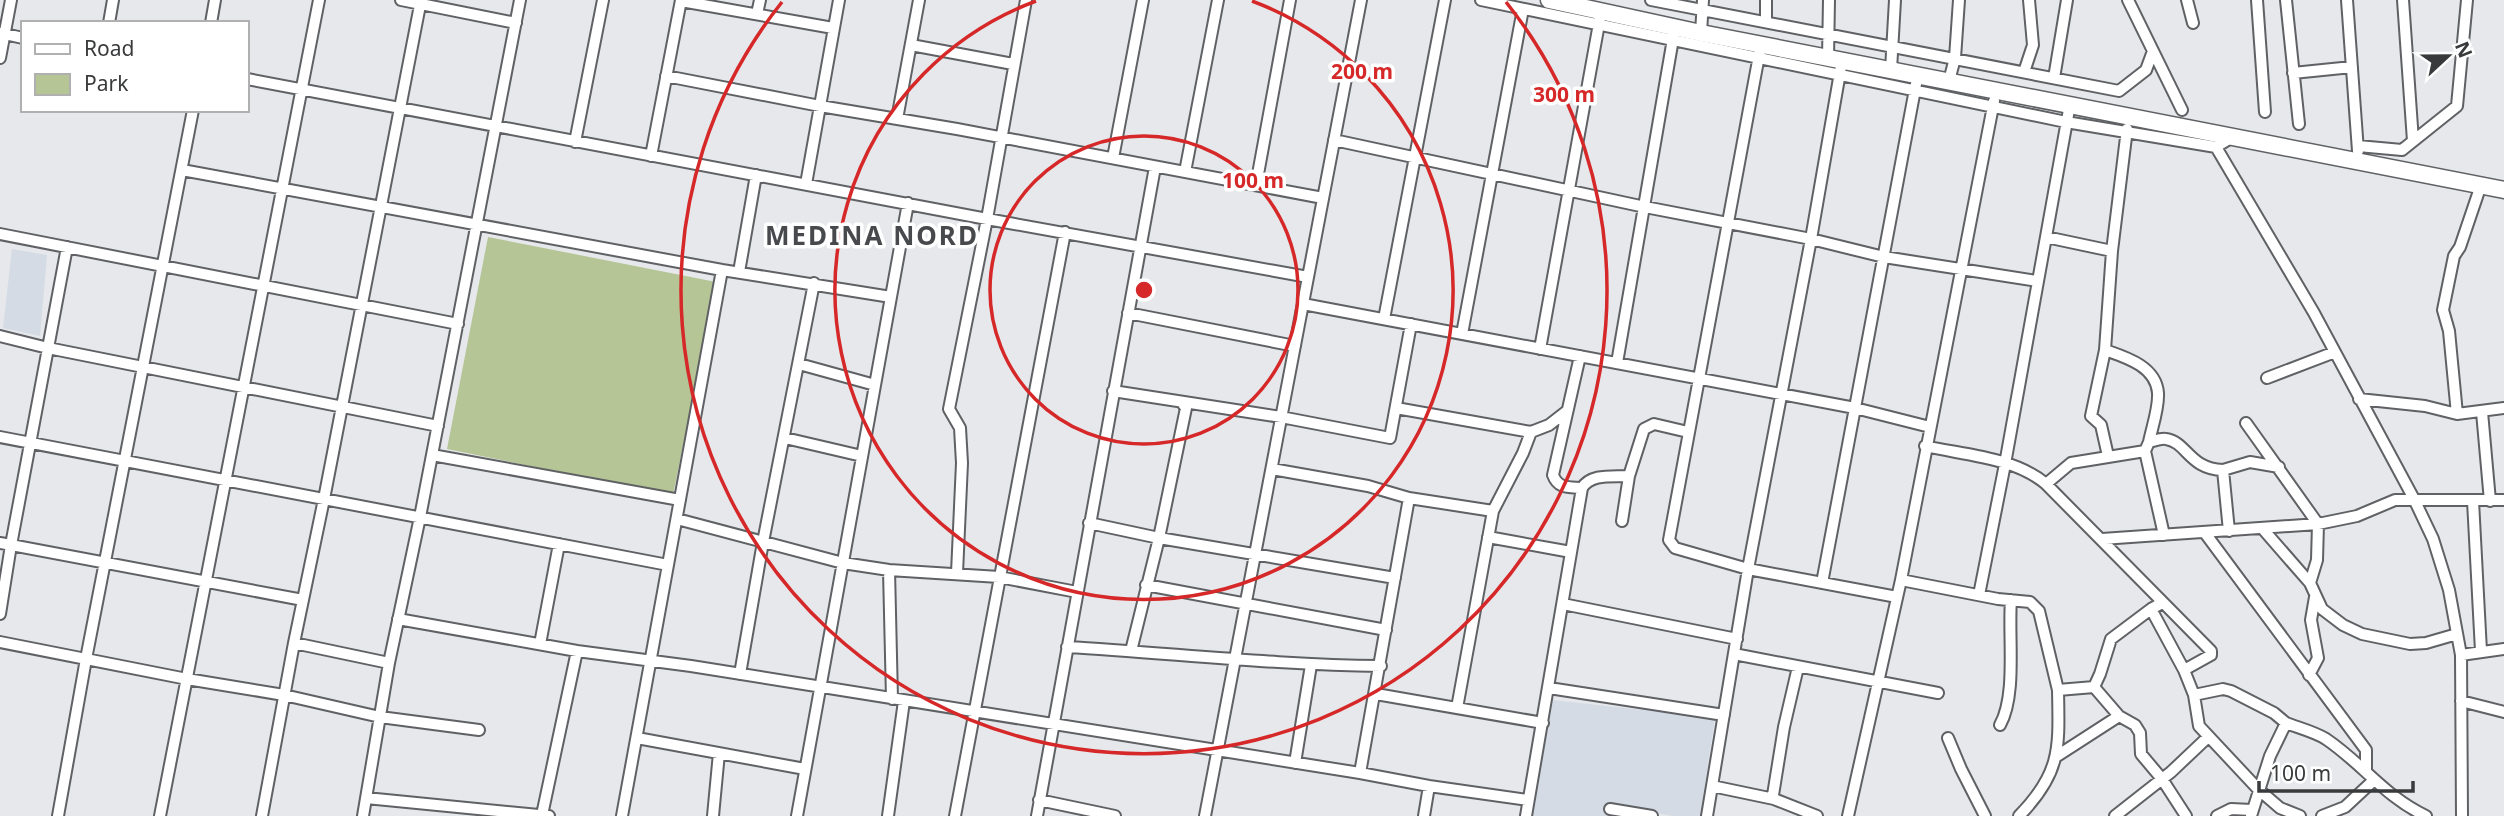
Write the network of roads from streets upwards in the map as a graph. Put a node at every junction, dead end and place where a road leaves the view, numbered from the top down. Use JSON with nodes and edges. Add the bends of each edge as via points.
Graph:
{"nodes":[{"id":1,"x":11,"y":0,"type":"edge"},
{"id":2,"x":113,"y":0,"type":"edge"},
{"id":3,"x":215,"y":0,"type":"edge"},
{"id":4,"x":319,"y":0,"type":"edge"},
{"id":5,"x":401,"y":0,"type":"edge"},
{"id":6,"x":520,"y":0,"type":"edge"},
{"id":7,"x":603,"y":0,"type":"edge"},
{"id":8,"x":760,"y":0,"type":"edge"},
{"id":9,"x":839,"y":0,"type":"edge"},
{"id":10,"x":919,"y":0,"type":"edge"},
{"id":11,"x":1026,"y":0,"type":"edge"},
{"id":12,"x":1143,"y":0,"type":"edge"},
{"id":13,"x":1218,"y":0,"type":"edge"},
{"id":14,"x":1290,"y":0,"type":"edge"},
{"id":15,"x":1361,"y":0,"type":"edge"},
{"id":16,"x":1445,"y":0,"type":"edge"},
{"id":17,"x":1481,"y":0,"type":"edge"},
{"id":18,"x":1549,"y":0,"type":"edge"},
{"id":19,"x":1651,"y":0,"type":"edge"},
{"id":20,"x":1766,"y":0,"type":"edge"},
{"id":21,"x":1829,"y":0,"type":"edge"},
{"id":22,"x":1895,"y":0,"type":"edge"},
{"id":23,"x":1959,"y":0,"type":"edge"},
{"id":24,"x":2029,"y":0,"type":"edge"},
{"id":25,"x":2067,"y":0,"type":"edge"},
{"id":26,"x":2128,"y":0,"type":"edge"},
{"id":27,"x":2187,"y":0,"type":"edge"},
{"id":28,"x":2257,"y":0,"type":"edge"},
{"id":29,"x":2286,"y":0,"type":"edge"},
{"id":30,"x":2347,"y":0,"type":"edge"},
{"id":31,"x":2403,"y":0,"type":"edge"},
{"id":32,"x":2467,"y":0,"type":"edge"},
{"id":33,"x":681,"y":1,"type":"edge"},
{"id":34,"x":420,"y":2,"type":"edge"},
{"id":35,"x":1703,"y":5,"type":"edge"},
{"id":36,"x":1523,"y":9,"type":"junction"},
{"id":37,"x":757,"y":15,"type":"junction"},
{"id":38,"x":1600,"y":18,"type":"junction"},
{"id":39,"x":108,"y":21,"type":"edge"},
{"id":40,"x":211,"y":21,"type":"edge"},
{"id":41,"x":1766,"y":22,"type":"junction"},
{"id":42,"x":516,"y":23,"type":"junction"},
{"id":43,"x":2193,"y":23,"type":"dead end"},
{"id":44,"x":833,"y":28,"type":"junction"},
{"id":45,"x":1701,"y":33,"type":"junction"},
{"id":46,"x":2,"y":34,"type":"edge"},
{"id":47,"x":1674,"y":34,"type":"junction"},
{"id":48,"x":1829,"y":34,"type":"junction"},
{"id":49,"x":21,"y":38,"type":"edge"},
{"id":50,"x":911,"y":45,"type":"junction"},
{"id":51,"x":1893,"y":46,"type":"junction"},
{"id":52,"x":1760,"y":51,"type":"junction"},
{"id":53,"x":2153,"y":51,"type":"junction"},
{"id":54,"x":0,"y":58,"type":"edge"},
{"id":55,"x":1955,"y":58,"type":"junction"},
{"id":56,"x":1013,"y":64,"type":"junction"},
{"id":57,"x":1837,"y":64,"type":"junction"},
{"id":58,"x":2352,"y":67,"type":"junction"},
{"id":59,"x":1891,"y":69,"type":"junction"},
{"id":60,"x":2024,"y":72,"type":"junction"},
{"id":61,"x":2293,"y":73,"type":"junction"},
{"id":62,"x":666,"y":76,"type":"junction"},
{"id":63,"x":2054,"y":78,"type":"junction"},
{"id":64,"x":248,"y":79,"type":"edge"},
{"id":65,"x":1949,"y":81,"type":"junction"},
{"id":66,"x":1916,"y":82,"type":"junction"},
{"id":67,"x":302,"y":90,"type":"junction"},
{"id":68,"x":1994,"y":99,"type":"junction"},
{"id":69,"x":2070,"y":104,"type":"junction"},
{"id":70,"x":820,"y":106,"type":"junction"},
{"id":71,"x":400,"y":109,"type":"junction"},
{"id":72,"x":2182,"y":110,"type":"dead end"},
{"id":73,"x":193,"y":112,"type":"edge"},
{"id":74,"x":2265,"y":112,"type":"dead end"},
{"id":75,"x":2130,"y":116,"type":"junction"},
{"id":76,"x":897,"y":119,"type":"junction"},
{"id":77,"x":2066,"y":122,"type":"junction"},
{"id":78,"x":2298,"y":124,"type":"dead end"},
{"id":79,"x":495,"y":127,"type":"junction"},
{"id":80,"x":2126,"y":132,"type":"junction"},
{"id":81,"x":2234,"y":136,"type":"junction"},
{"id":82,"x":1000,"y":139,"type":"junction"},
{"id":83,"x":1334,"y":140,"type":"junction"},
{"id":84,"x":2413,"y":141,"type":"junction"},
{"id":85,"x":575,"y":142,"type":"junction"},
{"id":86,"x":2216,"y":147,"type":"junction"},
{"id":87,"x":2359,"y":154,"type":"junction"},
{"id":88,"x":650,"y":156,"type":"junction"},
{"id":89,"x":1113,"y":158,"type":"junction"},
{"id":90,"x":1415,"y":158,"type":"junction"},
{"id":91,"x":1155,"y":167,"type":"junction"},
{"id":92,"x":182,"y":170,"type":"junction"},
{"id":93,"x":1185,"y":172,"type":"junction"},
{"id":94,"x":756,"y":175,"type":"junction"},
{"id":95,"x":1492,"y":175,"type":"junction"},
{"id":96,"x":806,"y":184,"type":"junction"},
{"id":97,"x":1256,"y":185,"type":"junction"},
{"id":98,"x":2481,"y":185,"type":"junction"},
{"id":99,"x":283,"y":188,"type":"junction"},
{"id":100,"x":1569,"y":189,"type":"junction"},
{"id":101,"x":2504,"y":190,"type":"edge"},
{"id":102,"x":1323,"y":198,"type":"junction"},
{"id":103,"x":908,"y":203,"type":"junction"},
{"id":104,"x":381,"y":205,"type":"junction"},
{"id":105,"x":1645,"y":206,"type":"junction"},
{"id":106,"x":987,"y":219,"type":"junction"},
{"id":107,"x":1729,"y":222,"type":"junction"},
{"id":108,"x":477,"y":223,"type":"junction"},
{"id":109,"x":1065,"y":232,"type":"junction"},
{"id":110,"x":0,"y":234,"type":"edge"},
{"id":111,"x":2046,"y":237,"type":"junction"},
{"id":112,"x":1811,"y":239,"type":"junction"},
{"id":113,"x":1140,"y":246,"type":"junction"},
{"id":114,"x":66,"y":247,"type":"junction"},
{"id":115,"x":2112,"y":251,"type":"junction"},
{"id":116,"x":1884,"y":257,"type":"junction"},
{"id":117,"x":163,"y":266,"type":"junction"},
{"id":118,"x":1963,"y":268,"type":"junction"},
{"id":119,"x":722,"y":270,"type":"junction"},
{"id":120,"x":739,"y":272,"type":"junction"},
{"id":121,"x":1308,"y":277,"type":"junction"},
{"id":122,"x":2037,"y":281,"type":"junction"},
{"id":123,"x":814,"y":283,"type":"junction"},
{"id":124,"x":264,"y":286,"type":"junction"},
{"id":125,"x":891,"y":297,"type":"junction"},
{"id":126,"x":1303,"y":304,"type":"junction"},
{"id":127,"x":362,"y":305,"type":"junction"},
{"id":128,"x":1128,"y":313,"type":"junction"},
{"id":129,"x":1384,"y":319,"type":"junction"},
{"id":130,"x":458,"y":324,"type":"junction"},
{"id":131,"x":1411,"y":324,"type":"junction"},
{"id":132,"x":1462,"y":334,"type":"junction"},
{"id":133,"x":0,"y":335,"type":"edge"},
{"id":134,"x":1295,"y":346,"type":"junction"},
{"id":135,"x":48,"y":348,"type":"junction"},
{"id":136,"x":1540,"y":349,"type":"junction"},
{"id":137,"x":2105,"y":350,"type":"junction"},
{"id":138,"x":2334,"y":352,"type":"junction"},
{"id":139,"x":1580,"y":356,"type":"junction"},
{"id":140,"x":1617,"y":363,"type":"junction"},
{"id":141,"x":799,"y":364,"type":"junction"},
{"id":142,"x":143,"y":367,"type":"junction"},
{"id":143,"x":2267,"y":378,"type":"dead end"},
{"id":144,"x":1700,"y":379,"type":"junction"},
{"id":145,"x":875,"y":385,"type":"junction"},
{"id":146,"x":244,"y":387,"type":"junction"},
{"id":147,"x":1113,"y":391,"type":"junction"},
{"id":148,"x":1781,"y":394,"type":"junction"},
{"id":149,"x":2360,"y":399,"type":"junction"},
{"id":150,"x":1183,"y":404,"type":"junction"},
{"id":151,"x":342,"y":407,"type":"junction"},
{"id":152,"x":1396,"y":408,"type":"junction"},
{"id":153,"x":1855,"y":408,"type":"junction"},
{"id":154,"x":2504,"y":408,"type":"edge"},
{"id":155,"x":1567,"y":411,"type":"junction"},
{"id":156,"x":2482,"y":412,"type":"junction"},
{"id":157,"x":2458,"y":414,"type":"junction"},
{"id":158,"x":1281,"y":417,"type":"junction"},
{"id":159,"x":2246,"y":423,"type":"dead end"},
{"id":160,"x":438,"y":426,"type":"junction"},
{"id":161,"x":1930,"y":428,"type":"junction"},
{"id":162,"x":1531,"y":432,"type":"junction"},
{"id":163,"x":1689,"y":432,"type":"junction"},
{"id":164,"x":0,"y":437,"type":"edge"},
{"id":165,"x":785,"y":438,"type":"junction"},
{"id":166,"x":30,"y":443,"type":"junction"},
{"id":167,"x":1925,"y":446,"type":"junction"},
{"id":168,"x":2147,"y":446,"type":"junction"},
{"id":169,"x":432,"y":455,"type":"junction"},
{"id":170,"x":862,"y":456,"type":"junction"},
{"id":171,"x":2108,"y":456,"type":"junction"},
{"id":172,"x":125,"y":461,"type":"junction"},
{"id":173,"x":2006,"y":464,"type":"junction"},
{"id":174,"x":2279,"y":467,"type":"junction"},
{"id":175,"x":1272,"y":469,"type":"junction"},
{"id":176,"x":2222,"y":470,"type":"junction"},
{"id":177,"x":1629,"y":476,"type":"junction"},
{"id":178,"x":226,"y":480,"type":"junction"},
{"id":179,"x":2046,"y":484,"type":"junction"},
{"id":180,"x":1582,"y":488,"type":"junction"},
{"id":181,"x":1409,"y":498,"type":"junction"},
{"id":182,"x":324,"y":499,"type":"junction"},
{"id":183,"x":2414,"y":499,"type":"junction"},
{"id":184,"x":680,"y":500,"type":"junction"},
{"id":185,"x":2504,"y":500,"type":"edge"},
{"id":186,"x":2473,"y":501,"type":"junction"},
{"id":187,"x":2490,"y":501,"type":"junction"},
{"id":188,"x":1493,"y":511,"type":"junction"},
{"id":189,"x":421,"y":517,"type":"junction"},
{"id":190,"x":677,"y":519,"type":"junction"},
{"id":191,"x":1622,"y":521,"type":"dead end"},
{"id":192,"x":1089,"y":523,"type":"junction"},
{"id":193,"x":2318,"y":524,"type":"junction"},
{"id":194,"x":2262,"y":528,"type":"junction"},
{"id":195,"x":2229,"y":531,"type":"junction"},
{"id":196,"x":2205,"y":533,"type":"junction"},
{"id":197,"x":2164,"y":536,"type":"junction"},
{"id":198,"x":1488,"y":537,"type":"junction"},
{"id":199,"x":1160,"y":538,"type":"junction"},
{"id":200,"x":2102,"y":539,"type":"junction"},
{"id":201,"x":763,"y":542,"type":"junction"},
{"id":202,"x":5,"y":544,"type":"edge"},
{"id":203,"x":559,"y":544,"type":"junction"},
{"id":204,"x":1571,"y":552,"type":"junction"},
{"id":205,"x":1255,"y":553,"type":"junction"},
{"id":206,"x":105,"y":563,"type":"junction"},
{"id":207,"x":843,"y":563,"type":"junction"},
{"id":208,"x":668,"y":565,"type":"junction"},
{"id":209,"x":1748,"y":569,"type":"junction"},
{"id":210,"x":888,"y":570,"type":"junction"},
{"id":211,"x":957,"y":573,"type":"junction"},
{"id":212,"x":999,"y":577,"type":"junction"},
{"id":213,"x":1395,"y":578,"type":"junction"},
{"id":214,"x":1901,"y":580,"type":"junction"},
{"id":215,"x":206,"y":583,"type":"junction"},
{"id":216,"x":1822,"y":583,"type":"junction"},
{"id":217,"x":2310,"y":583,"type":"junction"},
{"id":218,"x":1146,"y":585,"type":"junction"},
{"id":219,"x":1077,"y":592,"type":"junction"},
{"id":220,"x":1979,"y":595,"type":"junction"},
{"id":221,"x":1897,"y":597,"type":"junction"},
{"id":222,"x":2315,"y":597,"type":"junction"},
{"id":223,"x":303,"y":600,"type":"junction"},
{"id":224,"x":2011,"y":600,"type":"junction"},
{"id":225,"x":2162,"y":603,"type":"junction"},
{"id":226,"x":1246,"y":604,"type":"junction"},
{"id":227,"x":1563,"y":604,"type":"junction"},
{"id":228,"x":2151,"y":609,"type":"junction"},
{"id":229,"x":0,"y":614,"type":"edge"},
{"id":230,"x":398,"y":619,"type":"junction"},
{"id":231,"x":1386,"y":630,"type":"junction"},
{"id":232,"x":2457,"y":634,"type":"junction"},
{"id":233,"x":1737,"y":639,"type":"junction"},
{"id":234,"x":0,"y":642,"type":"edge"},
{"id":235,"x":293,"y":643,"type":"junction"},
{"id":236,"x":540,"y":644,"type":"junction"},
{"id":237,"x":1067,"y":647,"type":"junction"},
{"id":238,"x":2504,"y":649,"type":"edge"},
{"id":239,"x":577,"y":651,"type":"junction"},
{"id":240,"x":1131,"y":651,"type":"junction"},
{"id":241,"x":2481,"y":652,"type":"junction"},
{"id":242,"x":1734,"y":654,"type":"junction"},
{"id":243,"x":2461,"y":655,"type":"junction"},
{"id":244,"x":86,"y":659,"type":"junction"},
{"id":245,"x":1236,"y":659,"type":"junction"},
{"id":246,"x":650,"y":660,"type":"junction"},
{"id":247,"x":389,"y":663,"type":"junction"},
{"id":248,"x":1311,"y":666,"type":"junction"},
{"id":249,"x":1381,"y":666,"type":"junction"},
{"id":250,"x":1798,"y":667,"type":"junction"},
{"id":251,"x":2184,"y":670,"type":"junction"},
{"id":252,"x":740,"y":674,"type":"junction"},
{"id":253,"x":2309,"y":675,"type":"junction"},
{"id":254,"x":187,"y":679,"type":"junction"},
{"id":255,"x":1878,"y":683,"type":"junction"},
{"id":256,"x":820,"y":687,"type":"junction"},
{"id":257,"x":2094,"y":687,"type":"junction"},
{"id":258,"x":1549,"y":688,"type":"junction"},
{"id":259,"x":2058,"y":690,"type":"junction"},
{"id":260,"x":1938,"y":693,"type":"dead end"},
{"id":261,"x":1376,"y":694,"type":"junction"},
{"id":262,"x":284,"y":695,"type":"junction"},
{"id":263,"x":2194,"y":695,"type":"junction"},
{"id":264,"x":898,"y":700,"type":"junction"},
{"id":265,"x":2461,"y":701,"type":"junction"},
{"id":266,"x":1457,"y":708,"type":"junction"},
{"id":267,"x":975,"y":712,"type":"junction"},
{"id":268,"x":2504,"y":712,"type":"edge"},
{"id":269,"x":1724,"y":715,"type":"junction"},
{"id":270,"x":2119,"y":716,"type":"junction"},
{"id":271,"x":380,"y":717,"type":"junction"},
{"id":272,"x":1543,"y":723,"type":"junction"},
{"id":273,"x":2286,"y":723,"type":"junction"},
{"id":274,"x":1052,"y":724,"type":"junction"},
{"id":275,"x":2000,"y":725,"type":"dead end"},
{"id":276,"x":479,"y":730,"type":"dead end"},
{"id":277,"x":2208,"y":737,"type":"junction"},
{"id":278,"x":636,"y":738,"type":"junction"},
{"id":279,"x":1948,"y":738,"type":"dead end"},
{"id":280,"x":1218,"y":751,"type":"junction"},
{"id":281,"x":719,"y":753,"type":"junction"},
{"id":282,"x":2057,"y":756,"type":"junction"},
{"id":283,"x":1295,"y":763,"type":"junction"},
{"id":284,"x":805,"y":769,"type":"junction"},
{"id":285,"x":1360,"y":773,"type":"junction"},
{"id":286,"x":2369,"y":777,"type":"junction"},
{"id":287,"x":2162,"y":779,"type":"junction"},
{"id":288,"x":1429,"y":786,"type":"junction"},
{"id":289,"x":1712,"y":786,"type":"junction"},
{"id":290,"x":2258,"y":789,"type":"junction"},
{"id":291,"x":366,"y":798,"type":"junction"},
{"id":292,"x":1774,"y":799,"type":"junction"},
{"id":293,"x":1039,"y":800,"type":"junction"},
{"id":294,"x":1528,"y":800,"type":"junction"},
{"id":295,"x":1610,"y":810,"type":"dead end"},
{"id":296,"x":2346,"y":811,"type":"edge"},
{"id":297,"x":2252,"y":813,"type":"edge"},
{"id":298,"x":535,"y":815,"type":"edge"},
{"id":299,"x":622,"y":815,"type":"edge"},
{"id":300,"x":2418,"y":815,"type":"edge"},
{"id":301,"x":58,"y":816,"type":"edge"},
{"id":302,"x":160,"y":816,"type":"edge"},
{"id":303,"x":262,"y":816,"type":"edge"},
{"id":304,"x":363,"y":816,"type":"edge"},
{"id":305,"x":549,"y":816,"type":"edge"},
{"id":306,"x":636,"y":816,"type":"edge"},
{"id":307,"x":712,"y":816,"type":"edge"},
{"id":308,"x":797,"y":816,"type":"edge"},
{"id":309,"x":888,"y":816,"type":"edge"},
{"id":310,"x":955,"y":816,"type":"edge"},
{"id":311,"x":1037,"y":816,"type":"edge"},
{"id":312,"x":1115,"y":816,"type":"edge"},
{"id":313,"x":1205,"y":816,"type":"edge"},
{"id":314,"x":1424,"y":816,"type":"edge"},
{"id":315,"x":1525,"y":816,"type":"edge"},
{"id":316,"x":1652,"y":816,"type":"edge"},
{"id":317,"x":1707,"y":816,"type":"edge"},
{"id":318,"x":1817,"y":816,"type":"edge"},
{"id":319,"x":1848,"y":816,"type":"edge"},
{"id":320,"x":1985,"y":816,"type":"edge"},
{"id":321,"x":2019,"y":816,"type":"edge"},
{"id":322,"x":2115,"y":816,"type":"edge"},
{"id":323,"x":2186,"y":816,"type":"edge"},
{"id":324,"x":2217,"y":816,"type":"edge"},
{"id":325,"x":2300,"y":816,"type":"edge"},
{"id":326,"x":2322,"y":816,"type":"edge"},
{"id":327,"x":2462,"y":816,"type":"edge"}],
"edges":[{"from":1,"to":46,"type":"street"},
{"from":2,"to":39,"type":"street"},
{"from":3,"to":40,"type":"street"},
{"from":4,"to":67,"type":"street"},
{"from":5,"to":34,"type":"street"},
{"from":6,"to":42,"type":"street"},
{"from":7,"to":85,"type":"street"},
{"from":8,"to":37,"type":"street"},
{"from":9,"to":44,"type":"street"},
{"from":10,"to":50,"type":"street"},
{"from":11,"to":56,"type":"street"},
{"from":12,"to":89,"type":"street"},
{"from":13,"to":93,"type":"street"},
{"from":14,"to":97,"type":"street"},
{"from":15,"to":83,"type":"street"},
{"from":16,"to":90,"type":"street"},
{"from":17,"to":36,"type":"street"},
{"from":18,"to":38,"type":"street"},
{"from":19,"to":35,"type":"street"},
{"from":20,"to":41,"type":"street"},
{"from":21,"to":48,"type":"street"},
{"from":22,"to":51,"type":"street"},
{"from":23,"to":55,"type":"street"},
{"from":24,"to":60,"type":"street","via":[[2034,45]]},
{"from":25,"to":63,"type":"street"},
{"from":26,"to":53,"type":"street"},
{"from":27,"to":43,"type":"street"},
{"from":28,"to":74,"type":"street"},
{"from":29,"to":61,"type":"street"},
{"from":30,"to":58,"type":"street"},
{"from":31,"to":84,"type":"street"},
{"from":32,"to":84,"type":"street","via":[[2457,106]]},
{"from":33,"to":37,"type":"street"},
{"from":33,"to":62,"type":"street"},
{"from":34,"to":42,"type":"street"},
{"from":34,"to":71,"type":"street"},
{"from":35,"to":41,"type":"street"},
{"from":35,"to":45,"type":"street"},
{"from":36,"to":38,"type":"street"},
{"from":36,"to":95,"type":"street"},
{"from":37,"to":44,"type":"street"},
{"from":38,"to":47,"type":"street"},
{"from":38,"to":100,"type":"street"},
{"from":41,"to":48,"type":"street"},
{"from":42,"to":79,"type":"street"},
{"from":44,"to":70,"type":"street"},
{"from":45,"to":47,"type":"street"},
{"from":45,"to":52,"type":"street"},
{"from":46,"to":49,"type":"street"},
{"from":46,"to":54,"type":"street"},
{"from":47,"to":52,"type":"street"},
{"from":47,"to":105,"type":"street"},
{"from":48,"to":51,"type":"street"},
{"from":48,"to":57,"type":"street"},
{"from":50,"to":56,"type":"street"},
{"from":50,"to":76,"type":"street"},
{"from":51,"to":55,"type":"street"},
{"from":51,"to":59,"type":"street"},
{"from":52,"to":57,"type":"street"},
{"from":52,"to":107,"type":"street"},
{"from":53,"to":63,"type":"street","via":[[2146,70],[2121,91]]},
{"from":53,"to":72,"type":"street"},
{"from":55,"to":60,"type":"street"},
{"from":55,"to":65,"type":"street"},
{"from":56,"to":82,"type":"street"},
{"from":57,"to":59,"type":"street"},
{"from":57,"to":66,"type":"street"},
{"from":57,"to":112,"type":"street"},
{"from":58,"to":61,"type":"street"},
{"from":58,"to":87,"type":"street"},
{"from":59,"to":66,"type":"street"},
{"from":60,"to":63,"type":"street"},
{"from":61,"to":78,"type":"street"},
{"from":62,"to":70,"type":"street"},
{"from":62,"to":88,"type":"street"},
{"from":64,"to":67,"type":"street"},
{"from":65,"to":66,"type":"street"},
{"from":65,"to":68,"type":"street"},
{"from":66,"to":68,"type":"street"},
{"from":66,"to":116,"type":"street"},
{"from":67,"to":71,"type":"street"},
{"from":67,"to":99,"type":"street"},
{"from":68,"to":69,"type":"street"},
{"from":68,"to":77,"type":"street"},
{"from":68,"to":118,"type":"street"},
{"from":69,"to":75,"type":"street"},
{"from":69,"to":77,"type":"street"},
{"from":70,"to":76,"type":"street"},
{"from":70,"to":96,"type":"street"},
{"from":71,"to":79,"type":"street"},
{"from":71,"to":104,"type":"street"},
{"from":73,"to":92,"type":"street"},
{"from":75,"to":80,"type":"street"},
{"from":75,"to":81,"type":"street"},
{"from":76,"to":82,"type":"street"},
{"from":77,"to":80,"type":"street"},
{"from":77,"to":111,"type":"street"},
{"from":79,"to":85,"type":"street"},
{"from":79,"to":108,"type":"street"},
{"from":80,"to":86,"type":"street"},
{"from":80,"to":115,"type":"street"},
{"from":81,"to":86,"type":"street"},
{"from":81,"to":87,"type":"street"},
{"from":82,"to":89,"type":"street"},
{"from":82,"to":106,"type":"street"},
{"from":83,"to":90,"type":"street"},
{"from":83,"to":102,"type":"street"},
{"from":84,"to":87,"type":"street","via":[[2402,150]]},
{"from":85,"to":88,"type":"street"},
{"from":86,"to":138,"type":"street"},
{"from":87,"to":98,"type":"street"},
{"from":88,"to":94,"type":"street"},
{"from":89,"to":91,"type":"street"},
{"from":90,"to":95,"type":"street"},
{"from":90,"to":129,"type":"street"},
{"from":91,"to":93,"type":"street"},
{"from":91,"to":113,"type":"street"},
{"from":92,"to":99,"type":"street"},
{"from":92,"to":117,"type":"street"},
{"from":93,"to":97,"type":"street"},
{"from":94,"to":96,"type":"street"},
{"from":94,"to":120,"type":"street"},
{"from":95,"to":100,"type":"street"},
{"from":95,"to":132,"type":"street"},
{"from":96,"to":103,"type":"street"},
{"from":97,"to":102,"type":"street"},
{"from":98,"to":101,"type":"street"},
{"from":98,"to":157,"type":"street","via":[[2454,256],[2443,310]]},
{"from":99,"to":104,"type":"street"},
{"from":99,"to":124,"type":"street"},
{"from":100,"to":105,"type":"street"},
{"from":100,"to":136,"type":"street"},
{"from":102,"to":121,"type":"street"},
{"from":103,"to":106,"type":"street"},
{"from":103,"to":125,"type":"street"},
{"from":104,"to":108,"type":"street"},
{"from":104,"to":127,"type":"street"},
{"from":105,"to":107,"type":"street"},
{"from":105,"to":140,"type":"street"},
{"from":106,"to":109,"type":"street"},
{"from":106,"to":211,"type":"street","via":[[950,409],[960,428],[962,463]]},
{"from":107,"to":112,"type":"street"},
{"from":107,"to":144,"type":"street"},
{"from":108,"to":119,"type":"street"},
{"from":108,"to":130,"type":"street"},
{"from":109,"to":113,"type":"street"},
{"from":109,"to":212,"type":"street"},
{"from":110,"to":114,"type":"street"},
{"from":111,"to":115,"type":"street"},
{"from":111,"to":122,"type":"street"},
{"from":112,"to":116,"type":"street"},
{"from":112,"to":148,"type":"street"},
{"from":113,"to":121,"type":"street"},
{"from":113,"to":128,"type":"street"},
{"from":114,"to":117,"type":"street"},
{"from":114,"to":135,"type":"street"},
{"from":115,"to":137,"type":"street"},
{"from":116,"to":118,"type":"street"},
{"from":116,"to":153,"type":"street"},
{"from":117,"to":124,"type":"street"},
{"from":117,"to":142,"type":"street"},
{"from":118,"to":122,"type":"street"},
{"from":118,"to":161,"type":"street"},
{"from":119,"to":120,"type":"street"},
{"from":119,"to":184,"type":"street"},
{"from":120,"to":123,"type":"street"},
{"from":121,"to":126,"type":"street"},
{"from":122,"to":173,"type":"street"},
{"from":123,"to":125,"type":"street"},
{"from":123,"to":141,"type":"street"},
{"from":124,"to":127,"type":"street"},
{"from":124,"to":146,"type":"street"},
{"from":125,"to":145,"type":"street"},
{"from":126,"to":129,"type":"street"},
{"from":126,"to":134,"type":"street"},
{"from":127,"to":130,"type":"street"},
{"from":127,"to":151,"type":"street"},
{"from":128,"to":134,"type":"street"},
{"from":128,"to":147,"type":"street"},
{"from":129,"to":131,"type":"street"},
{"from":130,"to":160,"type":"street"},
{"from":131,"to":132,"type":"street"},
{"from":131,"to":152,"type":"street"},
{"from":132,"to":136,"type":"street"},
{"from":133,"to":135,"type":"street"},
{"from":134,"to":158,"type":"street"},
{"from":135,"to":142,"type":"street"},
{"from":135,"to":166,"type":"street"},
{"from":136,"to":139,"type":"street"},
{"from":137,"to":168,"type":"street","via":[[2140,365],[2153,379],[2158,393]]},
{"from":137,"to":171,"type":"street","via":[[2091,416],[2101,425]]},
{"from":138,"to":143,"type":"street"},
{"from":138,"to":149,"type":"street"},
{"from":139,"to":140,"type":"street"},
{"from":139,"to":155,"type":"street"},
{"from":140,"to":144,"type":"street"},
{"from":141,"to":145,"type":"street"},
{"from":141,"to":165,"type":"street"},
{"from":142,"to":146,"type":"street"},
{"from":142,"to":172,"type":"street"},
{"from":144,"to":148,"type":"street"},
{"from":144,"to":163,"type":"street"},
{"from":145,"to":170,"type":"street"},
{"from":146,"to":151,"type":"street"},
{"from":146,"to":178,"type":"street"},
{"from":147,"to":150,"type":"street"},
{"from":147,"to":192,"type":"street"},
{"from":148,"to":153,"type":"street"},
{"from":148,"to":209,"type":"street"},
{"from":149,"to":157,"type":"street"},
{"from":149,"to":183,"type":"street"},
{"from":150,"to":158,"type":"street"},
{"from":150,"to":199,"type":"street","via":[[1186,408]]},
{"from":151,"to":160,"type":"street"},
{"from":151,"to":182,"type":"street"},
{"from":152,"to":158,"type":"street","via":[[1391,438]]},
{"from":152,"to":162,"type":"street"},
{"from":153,"to":161,"type":"street"},
{"from":153,"to":216,"type":"street"},
{"from":154,"to":156,"type":"street"},
{"from":155,"to":162,"type":"street"},
{"from":155,"to":180,"type":"street","via":[[1553,475],[1562,486]]},
{"from":156,"to":157,"type":"street"},
{"from":156,"to":187,"type":"street"},
{"from":158,"to":175,"type":"street"},
{"from":159,"to":174,"type":"street"},
{"from":160,"to":169,"type":"street"},
{"from":161,"to":167,"type":"street"},
{"from":162,"to":188,"type":"street"},
{"from":163,"to":177,"type":"street","via":[[1654,424],[1644,429]]},
{"from":163,"to":209,"type":"street","via":[[1669,540],[1675,548]]},
{"from":164,"to":166,"type":"street"},
{"from":165,"to":170,"type":"street"},
{"from":165,"to":201,"type":"street"},
{"from":166,"to":172,"type":"street"},
{"from":166,"to":202,"type":"street"},
{"from":167,"to":173,"type":"street"},
{"from":167,"to":214,"type":"street"},
{"from":168,"to":171,"type":"street"},
{"from":168,"to":176,"type":"street","via":[[2167,439],[2200,466]]},
{"from":168,"to":197,"type":"street"},
{"from":169,"to":184,"type":"street"},
{"from":169,"to":189,"type":"street"},
{"from":170,"to":207,"type":"street"},
{"from":171,"to":179,"type":"street","via":[[2071,463]]},
{"from":172,"to":178,"type":"street"},
{"from":172,"to":206,"type":"street"},
{"from":173,"to":179,"type":"street"},
{"from":173,"to":220,"type":"street"},
{"from":174,"to":176,"type":"street","via":[[2250,462]]},
{"from":174,"to":193,"type":"street"},
{"from":175,"to":181,"type":"street"},
{"from":175,"to":205,"type":"street"},
{"from":176,"to":195,"type":"street"},
{"from":177,"to":180,"type":"street","via":[[1594,478]]},
{"from":177,"to":191,"type":"street"},
{"from":178,"to":182,"type":"street"},
{"from":178,"to":215,"type":"street"},
{"from":179,"to":200,"type":"street"},
{"from":180,"to":204,"type":"street"},
{"from":181,"to":188,"type":"street"},
{"from":181,"to":213,"type":"street"},
{"from":182,"to":189,"type":"street"},
{"from":182,"to":223,"type":"street"},
{"from":183,"to":186,"type":"street"},
{"from":183,"to":193,"type":"street","via":[[2395,500],[2357,516]]},
{"from":183,"to":232,"type":"street","via":[[2433,539]]},
{"from":184,"to":190,"type":"street"},
{"from":185,"to":187,"type":"street"},
{"from":186,"to":187,"type":"street"},
{"from":186,"to":241,"type":"street"},
{"from":188,"to":198,"type":"street"},
{"from":189,"to":203,"type":"street"},
{"from":189,"to":230,"type":"street"},
{"from":190,"to":201,"type":"street"},
{"from":190,"to":208,"type":"street"},
{"from":192,"to":199,"type":"street"},
{"from":192,"to":219,"type":"street"},
{"from":193,"to":194,"type":"street"},
{"from":193,"to":217,"type":"street","via":[[2317,560]]},
{"from":194,"to":195,"type":"street"},
{"from":194,"to":217,"type":"street"},
{"from":195,"to":196,"type":"street"},
{"from":196,"to":197,"type":"street"},
{"from":196,"to":253,"type":"street"},
{"from":197,"to":200,"type":"street"},
{"from":198,"to":204,"type":"street"},
{"from":198,"to":266,"type":"street"},
{"from":199,"to":205,"type":"street"},
{"from":199,"to":218,"type":"street"},
{"from":200,"to":225,"type":"street"},
{"from":201,"to":207,"type":"street"},
{"from":201,"to":252,"type":"street"},
{"from":202,"to":206,"type":"street"},
{"from":202,"to":229,"type":"street"},
{"from":203,"to":208,"type":"street"},
{"from":203,"to":236,"type":"street"},
{"from":204,"to":227,"type":"street"},
{"from":205,"to":213,"type":"street"},
{"from":205,"to":226,"type":"street"},
{"from":206,"to":215,"type":"street"},
{"from":206,"to":244,"type":"street"},
{"from":207,"to":210,"type":"street"},
{"from":207,"to":256,"type":"street"},
{"from":208,"to":246,"type":"street"},
{"from":209,"to":216,"type":"street"},
{"from":209,"to":233,"type":"street"},
{"from":210,"to":211,"type":"street"},
{"from":210,"to":264,"type":"street"},
{"from":211,"to":212,"type":"street"},
{"from":212,"to":219,"type":"street"},
{"from":212,"to":267,"type":"street"},
{"from":213,"to":231,"type":"street"},
{"from":214,"to":220,"type":"street"},
{"from":214,"to":221,"type":"street"},
{"from":215,"to":223,"type":"street"},
{"from":215,"to":254,"type":"street"},
{"from":216,"to":221,"type":"street"},
{"from":217,"to":222,"type":"street"},
{"from":218,"to":226,"type":"street"},
{"from":218,"to":240,"type":"street"},
{"from":219,"to":237,"type":"street"},
{"from":220,"to":224,"type":"street"},
{"from":221,"to":255,"type":"street"},
{"from":222,"to":232,"type":"street","via":[[2332,617],[2362,634],[2410,644]]},
{"from":222,"to":253,"type":"street","via":[[2311,621],[2318,658]]},
{"from":223,"to":235,"type":"street"},
{"from":224,"to":259,"type":"street","via":[[2030,602],[2039,611]]},
{"from":224,"to":275,"type":"street","via":[[2009,697]]},
{"from":225,"to":228,"type":"street"},
{"from":225,"to":251,"type":"street","via":[[2212,653]]},
{"from":226,"to":231,"type":"street"},
{"from":226,"to":245,"type":"street"},
{"from":227,"to":233,"type":"street"},
{"from":227,"to":258,"type":"street"},
{"from":228,"to":251,"type":"street"},
{"from":228,"to":257,"type":"street","via":[[2111,639]]},
{"from":230,"to":236,"type":"street"},
{"from":230,"to":247,"type":"street"},
{"from":231,"to":249,"type":"street"},
{"from":232,"to":243,"type":"street"},
{"from":233,"to":242,"type":"street"},
{"from":234,"to":244,"type":"street"},
{"from":235,"to":247,"type":"street"},
{"from":235,"to":262,"type":"street"},
{"from":236,"to":239,"type":"street"},
{"from":237,"to":240,"type":"street"},
{"from":237,"to":274,"type":"street"},
{"from":238,"to":241,"type":"street"},
{"from":239,"to":246,"type":"street"},
{"from":239,"to":298,"type":"street"},
{"from":240,"to":245,"type":"street"},
{"from":241,"to":243,"type":"street"},
{"from":242,"to":250,"type":"street"},
{"from":242,"to":269,"type":"street"},
{"from":243,"to":265,"type":"street"},
{"from":244,"to":254,"type":"street"},
{"from":244,"to":301,"type":"street"},
{"from":245,"to":248,"type":"street"},
{"from":245,"to":280,"type":"street"},
{"from":246,"to":252,"type":"street"},
{"from":246,"to":278,"type":"street"},
{"from":247,"to":271,"type":"street"},
{"from":248,"to":249,"type":"street"},
{"from":248,"to":283,"type":"street"},
{"from":249,"to":261,"type":"street"},
{"from":250,"to":255,"type":"street"},
{"from":250,"to":292,"type":"street"},
{"from":251,"to":263,"type":"street"},
{"from":252,"to":256,"type":"street"},
{"from":253,"to":286,"type":"street","via":[[2366,750]]},
{"from":254,"to":262,"type":"street"},
{"from":254,"to":302,"type":"street"},
{"from":255,"to":260,"type":"street"},
{"from":255,"to":319,"type":"street"},
{"from":256,"to":264,"type":"street"},
{"from":256,"to":284,"type":"street"},
{"from":257,"to":259,"type":"street"},
{"from":257,"to":270,"type":"street"},
{"from":258,"to":269,"type":"street"},
{"from":258,"to":272,"type":"street"},
{"from":259,"to":282,"type":"street"},
{"from":261,"to":266,"type":"street"},
{"from":261,"to":285,"type":"street"},
{"from":262,"to":271,"type":"street"},
{"from":262,"to":303,"type":"street"},
{"from":263,"to":273,"type":"street","via":[[2231,691]]},
{"from":263,"to":277,"type":"street","via":[[2198,723]]},
{"from":264,"to":267,"type":"street"},
{"from":264,"to":309,"type":"street"},
{"from":265,"to":268,"type":"street"},
{"from":265,"to":327,"type":"street"},
{"from":266,"to":272,"type":"street"},
{"from":267,"to":274,"type":"street"},
{"from":267,"to":310,"type":"street"},
{"from":269,"to":289,"type":"street"},
{"from":270,"to":282,"type":"street"},
{"from":270,"to":287,"type":"street","via":[[2135,725],[2141,754]]},
{"from":271,"to":276,"type":"street"},
{"from":271,"to":291,"type":"street"},
{"from":272,"to":294,"type":"street"},
{"from":273,"to":286,"type":"street","via":[[2324,737]]},
{"from":273,"to":290,"type":"street"},
{"from":274,"to":280,"type":"street"},
{"from":274,"to":293,"type":"street"},
{"from":277,"to":287,"type":"street"},
{"from":277,"to":290,"type":"street"},
{"from":278,"to":281,"type":"street"},
{"from":278,"to":299,"type":"street"},
{"from":279,"to":320,"type":"street"},
{"from":280,"to":283,"type":"street"},
{"from":280,"to":313,"type":"street"},
{"from":281,"to":284,"type":"street"},
{"from":281,"to":307,"type":"street"},
{"from":282,"to":321,"type":"street","via":[[2042,790]]},
{"from":283,"to":285,"type":"street"},
{"from":284,"to":308,"type":"street"},
{"from":285,"to":288,"type":"street"},
{"from":286,"to":296,"type":"street"},
{"from":286,"to":300,"type":"street"},
{"from":287,"to":322,"type":"street"},
{"from":287,"to":323,"type":"street"},
{"from":288,"to":294,"type":"street"},
{"from":288,"to":314,"type":"street"},
{"from":289,"to":292,"type":"street"},
{"from":289,"to":317,"type":"street"},
{"from":290,"to":297,"type":"street"},
{"from":290,"to":325,"type":"street","via":[[2280,808]]},
{"from":291,"to":298,"type":"street"},
{"from":291,"to":304,"type":"street"},
{"from":292,"to":318,"type":"street"},
{"from":293,"to":311,"type":"street"},
{"from":293,"to":312,"type":"street"},
{"from":294,"to":315,"type":"street"},
{"from":295,"to":316,"type":"street"},
{"from":296,"to":326,"type":"street"},
{"from":297,"to":324,"type":"street","via":[[2231,809]]},
{"from":298,"to":305,"type":"street"},
{"from":299,"to":306,"type":"street"}]}
